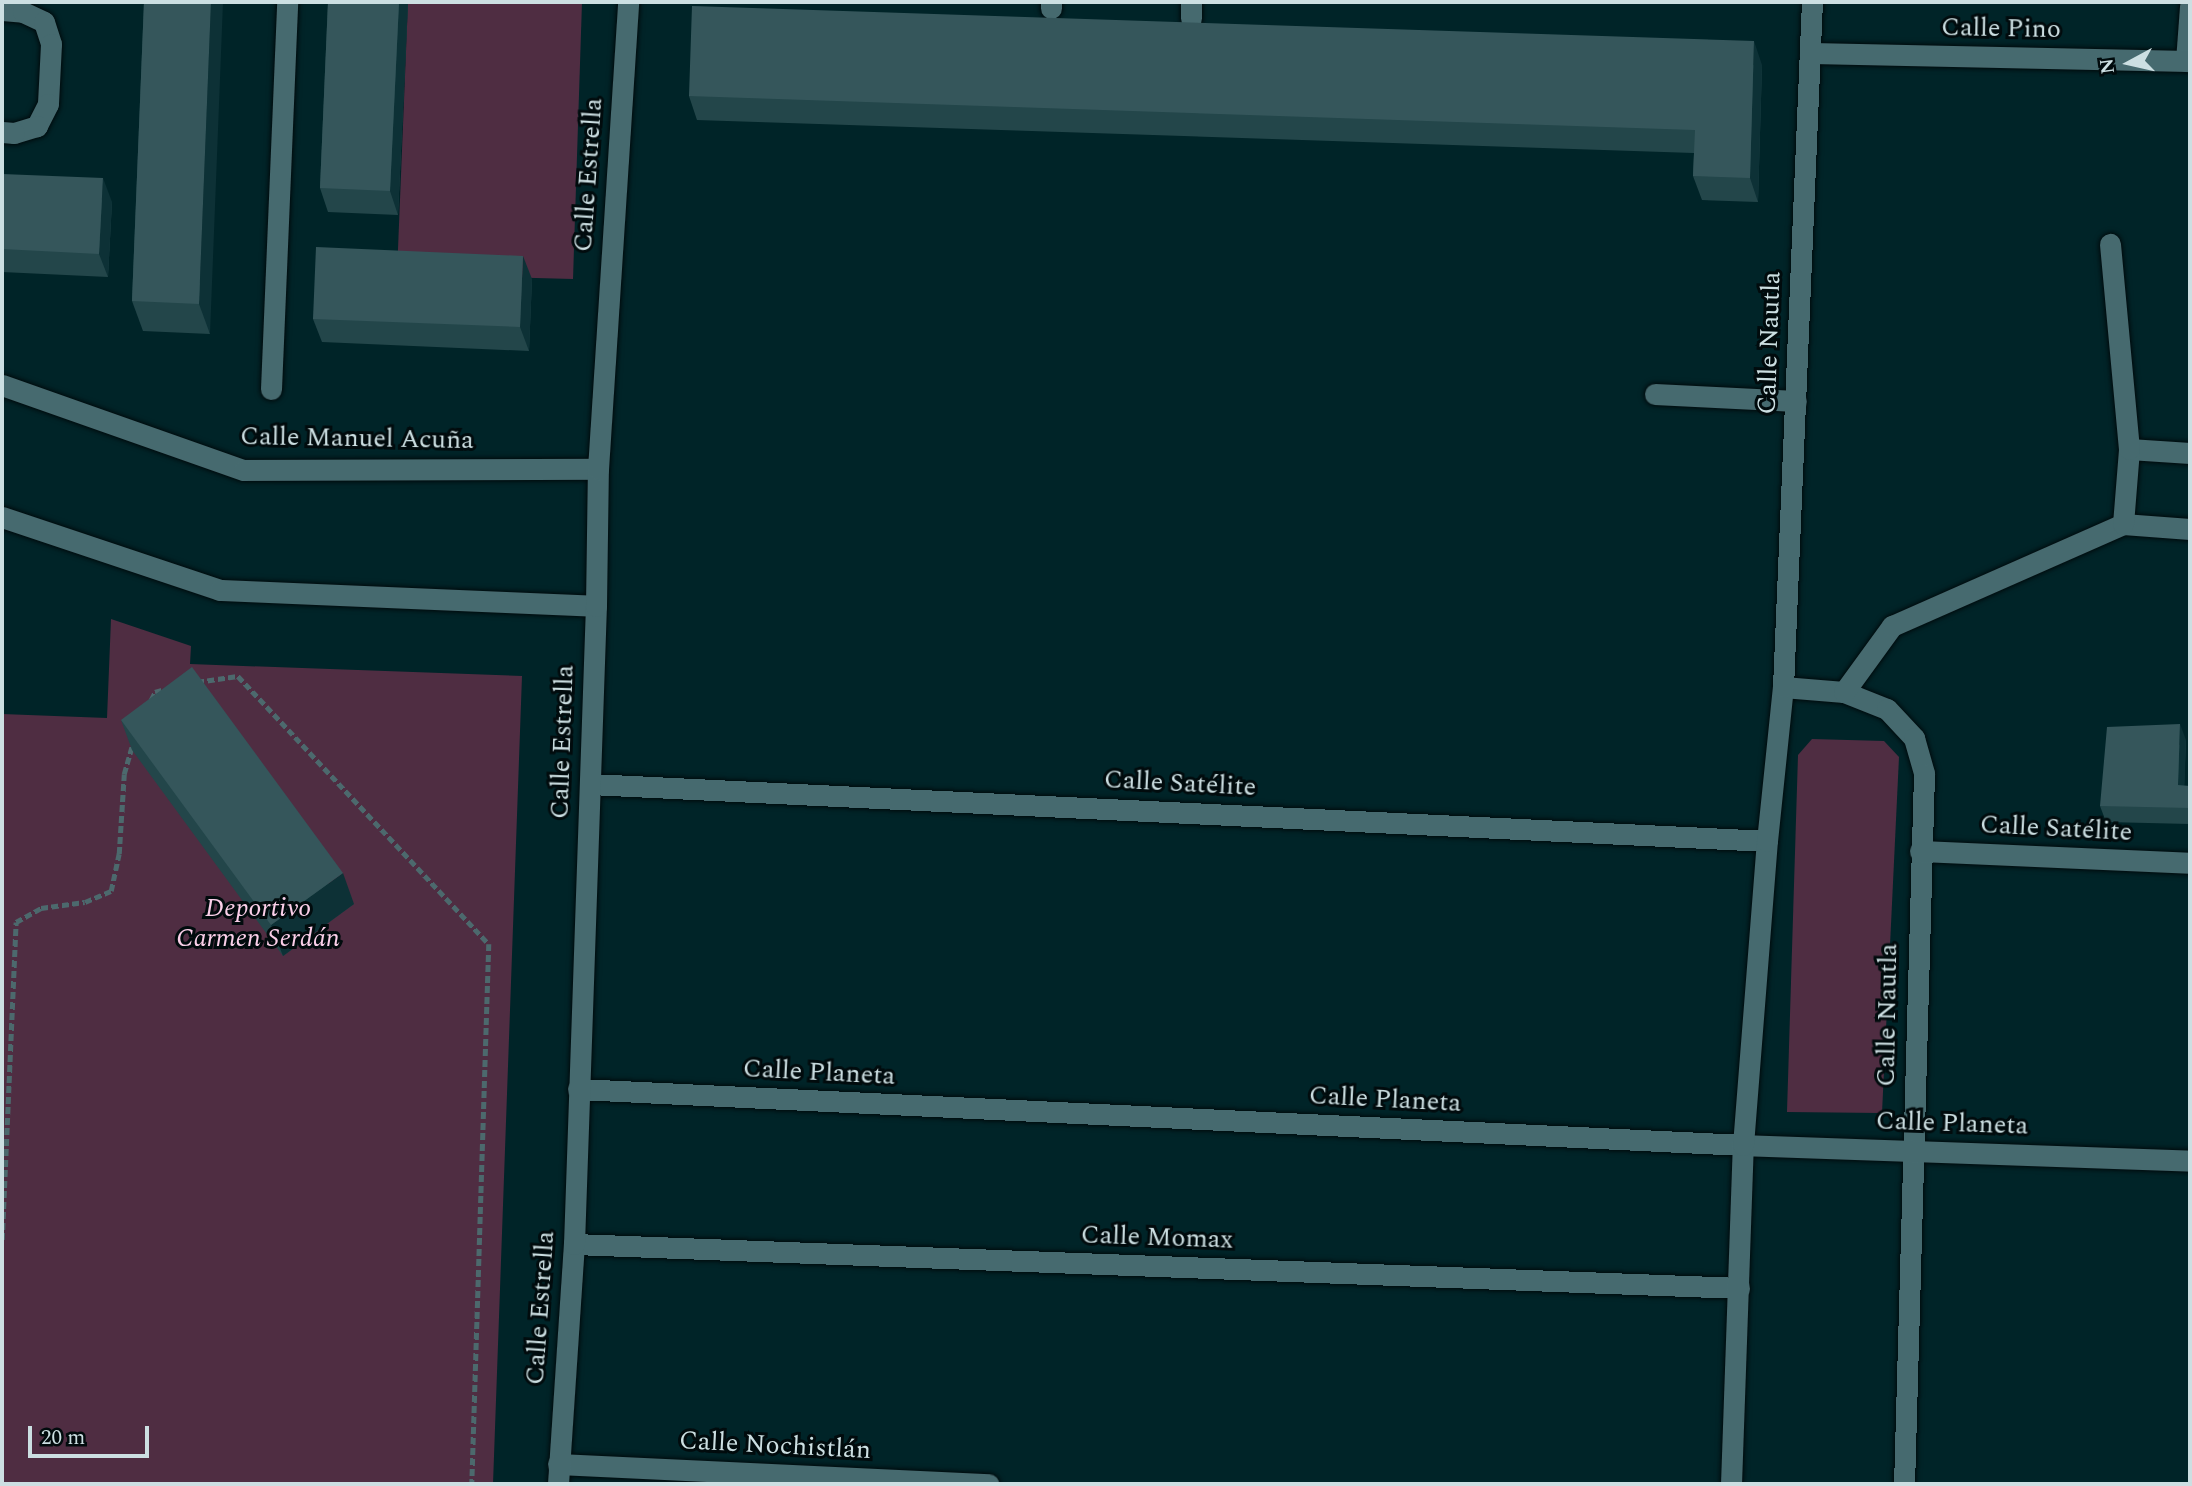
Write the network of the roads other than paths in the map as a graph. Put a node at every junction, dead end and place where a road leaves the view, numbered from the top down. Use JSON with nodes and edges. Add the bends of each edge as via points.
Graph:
{"nodes":[{"id":1,"x":286,"y":2,"type":"edge"},
{"id":2,"x":628,"y":2,"type":"edge"},
{"id":3,"x":1812,"y":2,"type":"edge"},
{"id":4,"x":2190,"y":6,"type":"edge"},
{"id":5,"x":2,"y":10,"type":"edge"},
{"id":6,"x":1810,"y":53,"type":"junction"},
{"id":7,"x":2188,"y":61,"type":"edge"},
{"id":8,"x":2,"y":132,"type":"edge"},
{"id":9,"x":2110,"y":244,"type":"dead end"},
{"id":10,"x":2,"y":385,"type":"edge"},
{"id":11,"x":271,"y":389,"type":"dead end"},
{"id":12,"x":1656,"y":394,"type":"dead end"},
{"id":13,"x":1796,"y":401,"type":"junction"},
{"id":14,"x":2129,"y":449,"type":"junction"},
{"id":15,"x":2190,"y":453,"type":"edge"},
{"id":16,"x":598,"y":469,"type":"junction"},
{"id":17,"x":2,"y":517,"type":"edge"},
{"id":18,"x":2123,"y":524,"type":"junction"},
{"id":19,"x":2190,"y":529,"type":"edge"},
{"id":20,"x":596,"y":606,"type":"junction"},
{"id":21,"x":1783,"y":687,"type":"junction"},
{"id":22,"x":1844,"y":692,"type":"junction"},
{"id":23,"x":590,"y":784,"type":"junction"},
{"id":24,"x":1767,"y":841,"type":"junction"},
{"id":25,"x":1920,"y":850,"type":"junction"},
{"id":26,"x":2190,"y":863,"type":"edge"},
{"id":27,"x":578,"y":1089,"type":"junction"},
{"id":28,"x":1743,"y":1145,"type":"junction"},
{"id":29,"x":1913,"y":1150,"type":"junction"},
{"id":30,"x":2190,"y":1161,"type":"edge"},
{"id":31,"x":573,"y":1244,"type":"junction"},
{"id":32,"x":1739,"y":1288,"type":"junction"},
{"id":33,"x":558,"y":1474,"type":"edge"},
{"id":34,"x":989,"y":1484,"type":"edge"},
{"id":35,"x":1731,"y":1484,"type":"edge"},
{"id":36,"x":1904,"y":1484,"type":"edge"}],
"edges":[{"from":1,"to":11,"type":"street"},
{"from":2,"to":16,"type":"street","name":"Calle Estrella"},
{"from":3,"to":6,"type":"street","name":"Calle Nautla"},
{"from":4,"to":7,"type":"street"},
{"from":5,"to":8,"type":"street","via":[[23,12],[44,22],[51,44],[48,104],[37,126]]},
{"from":6,"to":7,"type":"street","name":"Calle Pino"},
{"from":6,"to":13,"type":"street","name":"Calle Nautla"},
{"from":9,"to":14,"type":"street"},
{"from":10,"to":16,"type":"street","name":"Calle Manuel Acuña","via":[[244,470]]},
{"from":12,"to":13,"type":"street"},
{"from":13,"to":21,"type":"street","name":"Calle Nautla"},
{"from":14,"to":15,"type":"street"},
{"from":14,"to":18,"type":"street"},
{"from":16,"to":20,"type":"street","name":"Calle Estrella"},
{"from":17,"to":20,"type":"street","via":[[220,590]]},
{"from":18,"to":19,"type":"street"},
{"from":18,"to":22,"type":"street","via":[[1892,626]]},
{"from":20,"to":23,"type":"street","name":"Calle Estrella"},
{"from":21,"to":22,"type":"street","name":"Calle Nautla"},
{"from":21,"to":24,"type":"street","name":"Calle Nautla"},
{"from":22,"to":25,"type":"street","name":"Calle Nautla","via":[[1886,709],[1914,738],[1924,774]]},
{"from":23,"to":24,"type":"street","name":"Calle Satélite"},
{"from":23,"to":27,"type":"street","name":"Calle Estrella"},
{"from":24,"to":28,"type":"street","name":"Calle Nautla"},
{"from":25,"to":26,"type":"street","name":"Calle Satélite"},
{"from":25,"to":29,"type":"street","name":"Calle Nautla"},
{"from":27,"to":28,"type":"street","name":"Calle Planeta"},
{"from":27,"to":31,"type":"street","name":"Calle Estrella"},
{"from":28,"to":29,"type":"street","name":"Calle Planeta"},
{"from":28,"to":32,"type":"street","name":"Calle Nautla"},
{"from":29,"to":30,"type":"street","name":"Calle Planeta"},
{"from":29,"to":36,"type":"street","name":"Calle Nautla"},
{"from":31,"to":32,"type":"street","name":"Calle Momax"},
{"from":31,"to":33,"type":"street","name":"Calle Estrella"},
{"from":32,"to":35,"type":"street","name":"Calle Nautla"},
{"from":33,"to":34,"type":"street","name":"Calle Nochistlán"}]}
